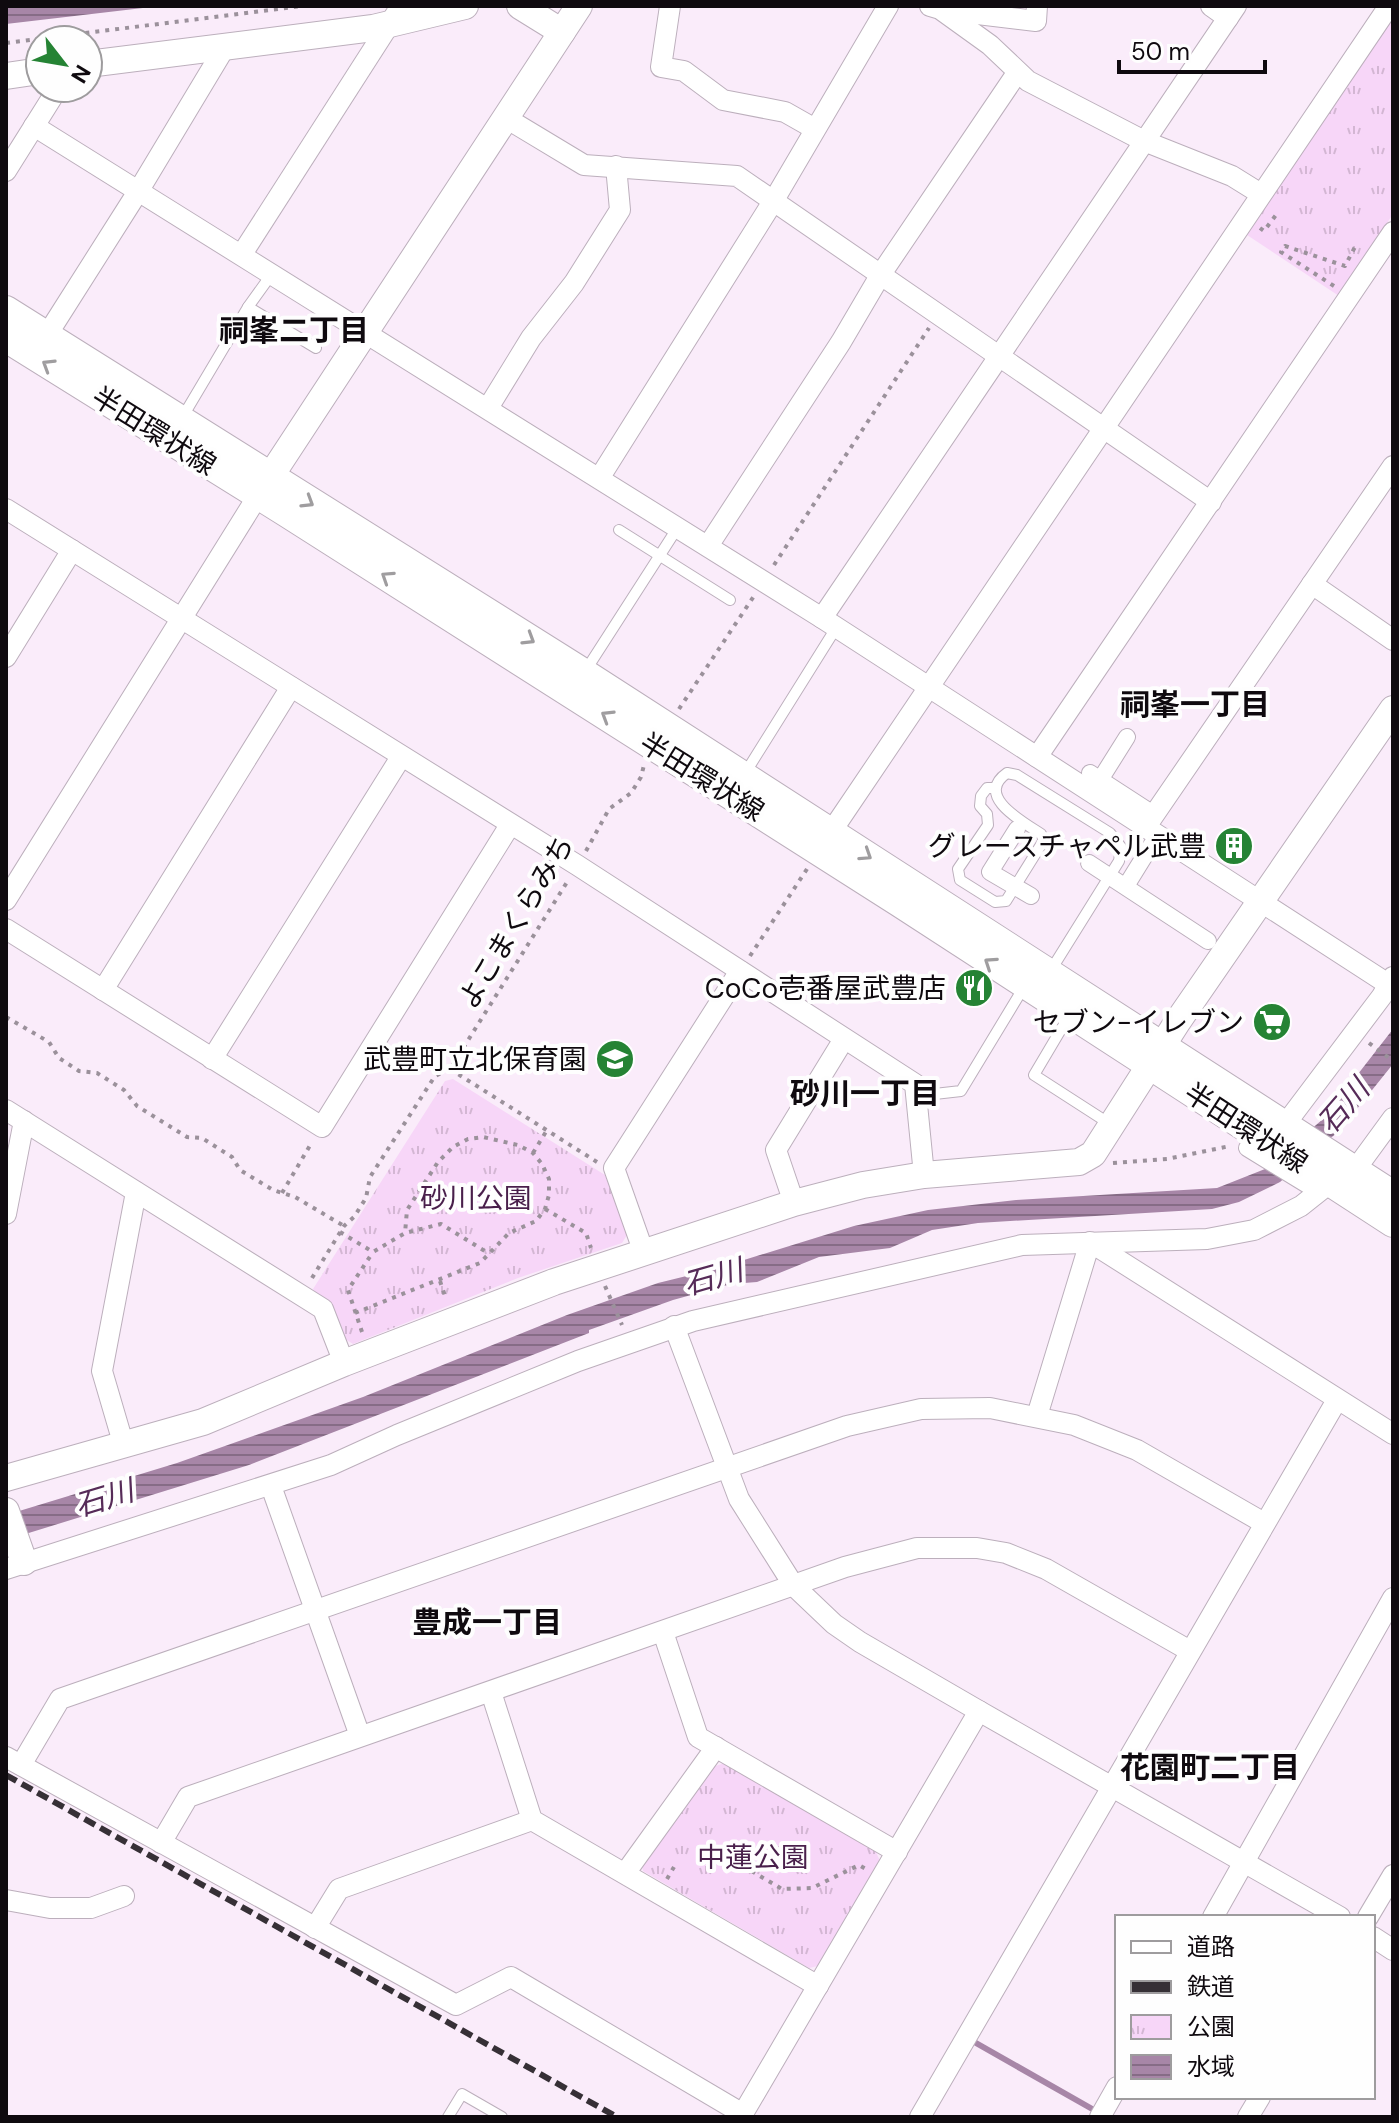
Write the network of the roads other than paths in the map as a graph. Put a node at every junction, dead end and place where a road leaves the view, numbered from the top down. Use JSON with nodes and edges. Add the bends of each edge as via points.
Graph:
{"nodes":[{"id":1,"x":465,"y":6,"type":"edge"},
{"id":2,"x":520,"y":6,"type":"edge"},
{"id":3,"x":579,"y":6,"type":"edge"},
{"id":4,"x":670,"y":6,"type":"edge"},
{"id":5,"x":888,"y":6,"type":"edge"},
{"id":6,"x":1037,"y":6,"type":"edge"},
{"id":7,"x":1389,"y":6,"type":"edge"},
{"id":8,"x":935,"y":8,"type":"edge"},
{"id":9,"x":1225,"y":10,"type":"edge"},
{"id":10,"x":394,"y":15,"type":"edge"},
{"id":11,"x":562,"y":32,"type":"junction"},
{"id":12,"x":225,"y":47,"type":"junction"},
{"id":13,"x":104,"y":62,"type":"edge"},
{"id":14,"x":1017,"y":73,"type":"junction"},
{"id":15,"x":48,"y":104,"type":"edge"},
{"id":16,"x":506,"y":118,"type":"junction"},
{"id":17,"x":34,"y":126,"type":"junction"},
{"id":18,"x":815,"y":129,"type":"junction"},
{"id":19,"x":1144,"y":141,"type":"junction"},
{"id":20,"x":616,"y":166,"type":"junction"},
{"id":21,"x":6,"y":171,"type":"edge"},
{"id":22,"x":139,"y":190,"type":"junction"},
{"id":23,"x":1261,"y":194,"type":"junction"},
{"id":24,"x":774,"y":200,"type":"junction"},
{"id":25,"x":1392,"y":237,"type":"edge"},
{"id":26,"x":242,"y":254,"type":"junction"},
{"id":27,"x":269,"y":272,"type":"junction"},
{"id":28,"x":881,"y":274,"type":"junction"},
{"id":29,"x":248,"y":307,"type":"junction"},
{"id":30,"x":6,"y":310,"type":"edge"},
{"id":31,"x":365,"y":331,"type":"junction"},
{"id":32,"x":47,"y":335,"type":"junction"},
{"id":33,"x":6,"y":338,"type":"edge"},
{"id":34,"x":316,"y":348,"type":"dead end"},
{"id":35,"x":998,"y":356,"type":"junction"},
{"id":36,"x":488,"y":408,"type":"junction"},
{"id":37,"x":180,"y":421,"type":"junction"},
{"id":38,"x":1103,"y":427,"type":"junction"},
{"id":39,"x":1393,"y":466,"type":"edge"},
{"id":40,"x":600,"y":477,"type":"junction"},
{"id":41,"x":264,"y":486,"type":"junction"},
{"id":42,"x":1211,"y":502,"type":"junction"},
{"id":43,"x":6,"y":509,"type":"edge"},
{"id":44,"x":678,"y":527,"type":"junction"},
{"id":45,"x":619,"y":530,"type":"dead end"},
{"id":46,"x":708,"y":546,"type":"junction"},
{"id":47,"x":72,"y":550,"type":"junction"},
{"id":48,"x":659,"y":555,"type":"junction"},
{"id":49,"x":1312,"y":584,"type":"junction"},
{"id":50,"x":730,"y":600,"type":"dead end"},
{"id":51,"x":182,"y":617,"type":"junction"},
{"id":52,"x":829,"y":623,"type":"junction"},
{"id":53,"x":1393,"y":640,"type":"edge"},
{"id":54,"x":6,"y":657,"type":"edge"},
{"id":55,"x":584,"y":673,"type":"junction"},
{"id":56,"x":291,"y":687,"type":"junction"},
{"id":57,"x":928,"y":687,"type":"junction"},
{"id":58,"x":1393,"y":709,"type":"edge"},
{"id":59,"x":1127,"y":737,"type":"dead end"},
{"id":60,"x":401,"y":757,"type":"junction"},
{"id":61,"x":1037,"y":757,"type":"junction"},
{"id":62,"x":744,"y":775,"type":"junction"},
{"id":63,"x":996,"y":788,"type":"junction"},
{"id":64,"x":510,"y":825,"type":"junction"},
{"id":65,"x":1148,"y":827,"type":"junction"},
{"id":66,"x":1017,"y":829,"type":"dead end"},
{"id":67,"x":831,"y":832,"type":"junction"},
{"id":68,"x":1089,"y":863,"type":"dead end"},
{"id":69,"x":1110,"y":876,"type":"junction"},
{"id":70,"x":1126,"y":886,"type":"junction"},
{"id":71,"x":1015,"y":887,"type":"junction"},
{"id":72,"x":1031,"y":896,"type":"dead end"},
{"id":73,"x":6,"y":900,"type":"edge"},
{"id":74,"x":1260,"y":903,"type":"junction"},
{"id":75,"x":6,"y":929,"type":"edge"},
{"id":76,"x":1208,"y":941,"type":"dead end"},
{"id":77,"x":740,"y":971,"type":"junction"},
{"id":78,"x":1037,"y":979,"type":"junction"},
{"id":79,"x":1390,"y":981,"type":"edge"},
{"id":80,"x":103,"y":990,"type":"junction"},
{"id":81,"x":1070,"y":1014,"type":"junction"},
{"id":82,"x":844,"y":1039,"type":"junction"},
{"id":83,"x":1157,"y":1056,"type":"junction"},
{"id":84,"x":212,"y":1059,"type":"junction"},
{"id":85,"x":917,"y":1096,"type":"junction"},
{"id":86,"x":6,"y":1110,"type":"edge"},
{"id":87,"x":1393,"y":1118,"type":"edge"},
{"id":88,"x":24,"y":1121,"type":"junction"},
{"id":89,"x":1112,"y":1125,"type":"junction"},
{"id":90,"x":1267,"y":1135,"type":"junction"},
{"id":91,"x":1334,"y":1172,"type":"junction"},
{"id":92,"x":924,"y":1175,"type":"junction"},
{"id":93,"x":136,"y":1192,"type":"junction"},
{"id":94,"x":1393,"y":1195,"type":"edge"},
{"id":95,"x":794,"y":1203,"type":"junction"},
{"id":96,"x":6,"y":1214,"type":"edge"},
{"id":97,"x":1393,"y":1223,"type":"edge"},
{"id":98,"x":1090,"y":1242,"type":"junction"},
{"id":99,"x":644,"y":1253,"type":"junction"},
{"id":100,"x":674,"y":1326,"type":"junction"},
{"id":101,"x":344,"y":1363,"type":"junction"},
{"id":102,"x":1337,"y":1400,"type":"junction"},
{"id":103,"x":1037,"y":1416,"type":"junction"},
{"id":104,"x":1393,"y":1434,"type":"edge"},
{"id":105,"x":124,"y":1446,"type":"junction"},
{"id":106,"x":728,"y":1466,"type":"junction"},
{"id":107,"x":6,"y":1478,"type":"edge"},
{"id":108,"x":271,"y":1486,"type":"junction"},
{"id":109,"x":6,"y":1511,"type":"edge"},
{"id":110,"x":1264,"y":1523,"type":"junction"},
{"id":111,"x":15,"y":1565,"type":"edge"},
{"id":112,"x":794,"y":1586,"type":"junction"},
{"id":113,"x":1393,"y":1598,"type":"edge"},
{"id":114,"x":314,"y":1611,"type":"junction"},
{"id":115,"x":663,"y":1632,"type":"junction"},
{"id":116,"x":1190,"y":1651,"type":"junction"},
{"id":117,"x":491,"y":1692,"type":"junction"},
{"id":118,"x":979,"y":1711,"type":"junction"},
{"id":119,"x":360,"y":1736,"type":"junction"},
{"id":120,"x":716,"y":1747,"type":"junction"},
{"id":121,"x":14,"y":1761,"type":"edge"},
{"id":122,"x":1112,"y":1787,"type":"junction"},
{"id":123,"x":532,"y":1820,"type":"junction"},
{"id":124,"x":161,"y":1843,"type":"junction"},
{"id":125,"x":897,"y":1852,"type":"junction"},
{"id":126,"x":1244,"y":1862,"type":"junction"},
{"id":127,"x":626,"y":1872,"type":"junction"},
{"id":128,"x":1393,"y":1875,"type":"edge"},
{"id":129,"x":124,"y":1896,"type":"dead end"},
{"id":130,"x":6,"y":1900,"type":"edge"},
{"id":131,"x":1214,"y":1915,"type":"edge"},
{"id":132,"x":1337,"y":1915,"type":"edge"},
{"id":133,"x":1369,"y":1915,"type":"edge"},
{"id":134,"x":315,"y":1928,"type":"junction"},
{"id":135,"x":1375,"y":1938,"type":"edge"},
{"id":136,"x":1393,"y":1950,"type":"edge"},
{"id":137,"x":818,"y":1986,"type":"junction"},
{"id":138,"x":1115,"y":2091,"type":"edge"},
{"id":139,"x":1259,"y":2099,"type":"edge"},
{"id":140,"x":742,"y":2116,"type":"edge"},
{"id":141,"x":448,"y":2117,"type":"edge"},
{"id":142,"x":502,"y":2117,"type":"edge"},
{"id":143,"x":920,"y":2117,"type":"edge"},
{"id":144,"x":1100,"y":2117,"type":"edge"},
{"id":145,"x":1248,"y":2117,"type":"edge"}],
"edges":[{"from":1,"to":10,"type":"street"},
{"from":2,"to":11,"type":"street"},
{"from":3,"to":11,"type":"street"},
{"from":4,"to":18,"type":"street","via":[[661,67],[684,71],[723,100],[785,112]]},
{"from":5,"to":18,"type":"street"},
{"from":6,"to":8,"type":"street","via":[[1036,21]]},
{"from":7,"to":23,"type":"street"},
{"from":8,"to":14,"type":"street","via":[[990,45]]},
{"from":9,"to":19,"type":"street"},
{"from":10,"to":12,"type":"street","via":[[373,28]]},
{"from":10,"to":26,"type":"street"},
{"from":11,"to":16,"type":"street"},
{"from":12,"to":13,"type":"street"},
{"from":12,"to":22,"type":"street"},
{"from":14,"to":19,"type":"street"},
{"from":14,"to":28,"type":"street"},
{"from":15,"to":17,"type":"street"},
{"from":16,"to":20,"type":"street","via":[[584,165]]},
{"from":16,"to":31,"type":"street"},
{"from":17,"to":21,"type":"street"},
{"from":17,"to":22,"type":"street"},
{"from":18,"to":24,"type":"street"},
{"from":19,"to":23,"type":"street","via":[[1232,176]]},
{"from":19,"to":35,"type":"street"},
{"from":20,"to":24,"type":"street","via":[[737,176]]},
{"from":20,"to":36,"type":"street","via":[[620,210]]},
{"from":22,"to":26,"type":"street"},
{"from":22,"to":32,"type":"street"},
{"from":23,"to":38,"type":"street"},
{"from":24,"to":28,"type":"street"},
{"from":24,"to":40,"type":"street"},
{"from":25,"to":42,"type":"street"},
{"from":26,"to":27,"type":"street"},
{"from":27,"to":29,"type":"lane"},
{"from":27,"to":31,"type":"street"},
{"from":28,"to":35,"type":"street"},
{"from":28,"to":46,"type":"street"},
{"from":29,"to":34,"type":"lane"},
{"from":29,"to":37,"type":"lane"},
{"from":30,"to":32,"type":"main road","name":"半田環状線"},
{"from":31,"to":36,"type":"street"},
{"from":31,"to":41,"type":"street"},
{"from":32,"to":37,"type":"main road","name":"半田環状線"},
{"from":41,"to":33,"type":"main road","name":"半田環状線","one_way":true},
{"from":35,"to":38,"type":"street"},
{"from":35,"to":52,"type":"street"},
{"from":36,"to":40,"type":"street"},
{"from":37,"to":41,"type":"main road","name":"半田環状線"},
{"from":38,"to":42,"type":"street"},
{"from":38,"to":57,"type":"street"},
{"from":39,"to":49,"type":"street"},
{"from":40,"to":44,"type":"street"},
{"from":41,"to":51,"type":"street"},
{"from":41,"to":55,"type":"main road","name":"半田環状線","one_way":true},
{"from":78,"to":41,"type":"main road","name":"半田環状線","one_way":true,"via":[[887,895]]},
{"from":42,"to":61,"type":"street"},
{"from":43,"to":47,"type":"street"},
{"from":44,"to":46,"type":"street"},
{"from":44,"to":48,"type":"lane"},
{"from":45,"to":48,"type":"lane"},
{"from":46,"to":52,"type":"street"},
{"from":47,"to":51,"type":"street"},
{"from":47,"to":54,"type":"street"},
{"from":48,"to":50,"type":"lane"},
{"from":48,"to":55,"type":"lane"},
{"from":49,"to":53,"type":"street"},
{"from":49,"to":65,"type":"street"},
{"from":51,"to":56,"type":"street"},
{"from":51,"to":73,"type":"street"},
{"from":52,"to":57,"type":"street"},
{"from":52,"to":62,"type":"lane"},
{"from":55,"to":62,"type":"main road","name":"半田環状線"},
{"from":56,"to":60,"type":"street"},
{"from":56,"to":80,"type":"street"},
{"from":57,"to":61,"type":"street"},
{"from":57,"to":67,"type":"street"},
{"from":58,"to":74,"type":"street"},
{"from":59,"to":65,"type":"street","via":[[1095,776]]},
{"from":60,"to":64,"type":"street"},
{"from":60,"to":84,"type":"street"},
{"from":61,"to":65,"type":"street"},
{"from":62,"to":67,"type":"main road","name":"半田環状線"},
{"from":63,"to":69,"type":"lane","via":[[1007,773],[1017,775],[1110,833],[1121,847]]},
{"from":63,"to":71,"type":"lane","via":[[1002,807],[1044,840]]},
{"from":63,"to":71,"type":"lane","via":[[987,788],[981,796],[988,825],[958,875],[995,902],[1006,901]]},
{"from":64,"to":77,"type":"street"},
{"from":64,"to":84,"type":"street","via":[[322,1127]]},
{"from":65,"to":70,"type":"street"},
{"from":65,"to":74,"type":"street","via":[[1188,861]]},
{"from":66,"to":71,"type":"street","via":[[990,872]]},
{"from":67,"to":78,"type":"main road","name":"半田環状線","one_way":true},
{"from":68,"to":69,"type":"street"},
{"from":69,"to":70,"type":"street"},
{"from":69,"to":78,"type":"lane"},
{"from":70,"to":76,"type":"street"},
{"from":71,"to":72,"type":"street"},
{"from":74,"to":79,"type":"street"},
{"from":74,"to":83,"type":"street"},
{"from":75,"to":80,"type":"street"},
{"from":77,"to":82,"type":"street"},
{"from":77,"to":99,"type":"street","via":[[614,1168]]},
{"from":78,"to":81,"type":"main road","name":"半田環状線"},
{"from":78,"to":83,"type":"main road","name":"半田環状線"},
{"from":78,"to":85,"type":"lane","via":[[961,1091]]},
{"from":79,"to":90,"type":"street"},
{"from":80,"to":84,"type":"street"},
{"from":81,"to":83,"type":"main road","name":"半田環状線"},
{"from":81,"to":89,"type":"lane","via":[[1034,1075]]},
{"from":82,"to":85,"type":"street","via":[[915,1084]]},
{"from":82,"to":95,"type":"street","via":[[776,1150]]},
{"from":83,"to":89,"type":"street"},
{"from":83,"to":90,"type":"main road","name":"半田環状線"},
{"from":85,"to":92,"type":"street","via":[[925,1134]]},
{"from":86,"to":88,"type":"street"},
{"from":87,"to":91,"type":"street"},
{"from":88,"to":93,"type":"street"},
{"from":88,"to":96,"type":"street"},
{"from":89,"to":92,"type":"street","via":[[1093,1154],[1079,1162]]},
{"from":90,"to":91,"type":"main road","name":"半田環状線"},
{"from":90,"to":91,"type":"street"},
{"from":91,"to":94,"type":"main road","name":"半田環状線"},
{"from":91,"to":97,"type":"main road","name":"半田環状線"},
{"from":91,"to":98,"type":"street","via":[[1301,1206],[1254,1230],[1207,1239]]},
{"from":92,"to":95,"type":"street"},
{"from":93,"to":101,"type":"street","via":[[323,1309]]},
{"from":93,"to":105,"type":"street","via":[[102,1371]]},
{"from":95,"to":99,"type":"street"},
{"from":98,"to":100,"type":"street","via":[[1022,1245]]},
{"from":98,"to":102,"type":"street"},
{"from":98,"to":103,"type":"street"},
{"from":99,"to":101,"type":"street"},
{"from":100,"to":106,"type":"street"},
{"from":100,"to":108,"type":"street"},
{"from":101,"to":105,"type":"street","via":[[203,1422]]},
{"from":102,"to":104,"type":"street"},
{"from":102,"to":110,"type":"street"},
{"from":103,"to":106,"type":"street","via":[[990,1408],[921,1409],[847,1426]]},
{"from":103,"to":110,"type":"street","via":[[1137,1450]]},
{"from":105,"to":107,"type":"street"},
{"from":106,"to":112,"type":"street","via":[[739,1499]]},
{"from":106,"to":114,"type":"street"},
{"from":108,"to":111,"type":"street"},
{"from":108,"to":114,"type":"street"},
{"from":109,"to":111,"type":"street"},
{"from":110,"to":116,"type":"street"},
{"from":112,"to":115,"type":"street"},
{"from":112,"to":116,"type":"street","via":[[895,1553],[977,1548],[1046,1569]]},
{"from":112,"to":118,"type":"street","via":[[860,1642]]},
{"from":113,"to":126,"type":"street"},
{"from":114,"to":119,"type":"street"},
{"from":114,"to":121,"type":"street","via":[[60,1699]]},
{"from":115,"to":117,"type":"street"},
{"from":115,"to":120,"type":"street","via":[[698,1737]]},
{"from":116,"to":122,"type":"street"},
{"from":117,"to":119,"type":"street"},
{"from":117,"to":123,"type":"street"},
{"from":118,"to":122,"type":"street"},
{"from":118,"to":125,"type":"street"},
{"from":119,"to":124,"type":"street","via":[[188,1797]]},
{"from":120,"to":125,"type":"street"},
{"from":120,"to":127,"type":"street"},
{"from":121,"to":124,"type":"street"},
{"from":122,"to":126,"type":"street"},
{"from":122,"to":143,"type":"street"},
{"from":123,"to":127,"type":"street"},
{"from":123,"to":134,"type":"street","via":[[339,1889]]},
{"from":124,"to":134,"type":"street"},
{"from":125,"to":137,"type":"street"},
{"from":126,"to":131,"type":"street"},
{"from":126,"to":132,"type":"street"},
{"from":127,"to":137,"type":"street"},
{"from":128,"to":133,"type":"street"},
{"from":129,"to":130,"type":"street","via":[[91,1908]]},
{"from":134,"to":140,"type":"street","via":[[456,2005],[511,1977]]},
{"from":135,"to":136,"type":"street"},
{"from":137,"to":140,"type":"street"},
{"from":138,"to":144,"type":"street"},
{"from":139,"to":145,"type":"street"},
{"from":141,"to":142,"type":"lane","via":[[462,2094]]}]}
